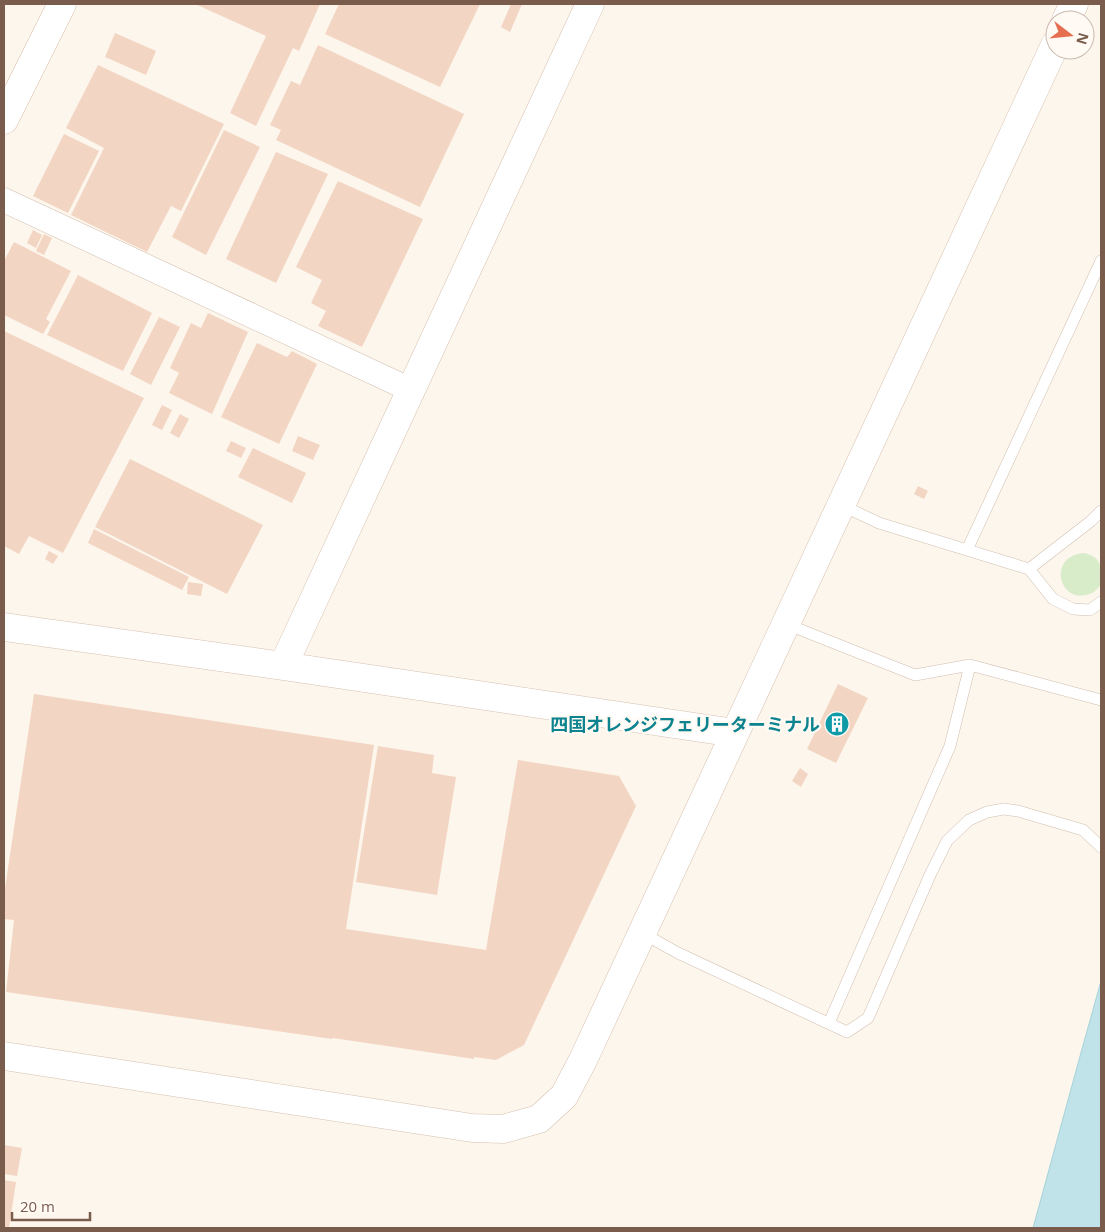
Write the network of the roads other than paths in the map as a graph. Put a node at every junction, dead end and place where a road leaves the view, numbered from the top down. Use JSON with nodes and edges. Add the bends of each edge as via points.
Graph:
{"nodes":[{"id":1,"x":62,"y":4,"type":"edge"},
{"id":2,"x":590,"y":4,"type":"edge"},
{"id":3,"x":1048,"y":60,"type":"edge"},
{"id":4,"x":4,"y":120,"type":"edge"},
{"id":5,"x":4,"y":200,"type":"edge"},
{"id":6,"x":1101,"y":260,"type":"edge"},
{"id":7,"x":411,"y":390,"type":"junction"},
{"id":8,"x":841,"y":505,"type":"junction"},
{"id":9,"x":1101,"y":511,"type":"edge"},
{"id":10,"x":1096,"y":523,"type":"edge"},
{"id":11,"x":967,"y":550,"type":"junction"},
{"id":12,"x":1029,"y":569,"type":"junction"},
{"id":13,"x":1101,"y":602,"type":"edge"},
{"id":14,"x":786,"y":624,"type":"junction"},
{"id":15,"x":4,"y":627,"type":"edge"},
{"id":16,"x":970,"y":665,"type":"junction"},
{"id":17,"x":283,"y":666,"type":"junction"},
{"id":18,"x":1101,"y":700,"type":"edge"},
{"id":19,"x":735,"y":734,"type":"junction"},
{"id":20,"x":1101,"y":847,"type":"edge"},
{"id":21,"x":642,"y":933,"type":"junction"},
{"id":22,"x":828,"y":1024,"type":"junction"},
{"id":23,"x":4,"y":1056,"type":"edge"}],
"edges":[{"from":1,"to":4,"type":"street"},
{"from":2,"to":7,"type":"street"},
{"from":3,"to":8,"type":"street"},
{"from":5,"to":7,"type":"street"},
{"from":6,"to":11,"type":"lane"},
{"from":7,"to":17,"type":"street"},
{"from":8,"to":11,"type":"lane","via":[[879,523]]},
{"from":8,"to":14,"type":"street"},
{"from":9,"to":10,"type":"lane"},
{"from":10,"to":12,"type":"lane"},
{"from":11,"to":12,"type":"lane"},
{"from":12,"to":13,"type":"lane","via":[[1053,599],[1073,609],[1090,610]]},
{"from":14,"to":16,"type":"lane","via":[[915,675]]},
{"from":14,"to":19,"type":"street"},
{"from":15,"to":17,"type":"street"},
{"from":16,"to":18,"type":"lane"},
{"from":16,"to":22,"type":"lane","via":[[950,746]]},
{"from":17,"to":19,"type":"street"},
{"from":19,"to":21,"type":"street"},
{"from":20,"to":22,"type":"lane","via":[[1083,830],[1018,811],[1004,809],[969,820],[947,842],[930,875],[868,1018],[847,1032]]},
{"from":21,"to":22,"type":"lane"},
{"from":21,"to":23,"type":"street","via":[[564,1096],[538,1119],[504,1129],[472,1128]]}]}
